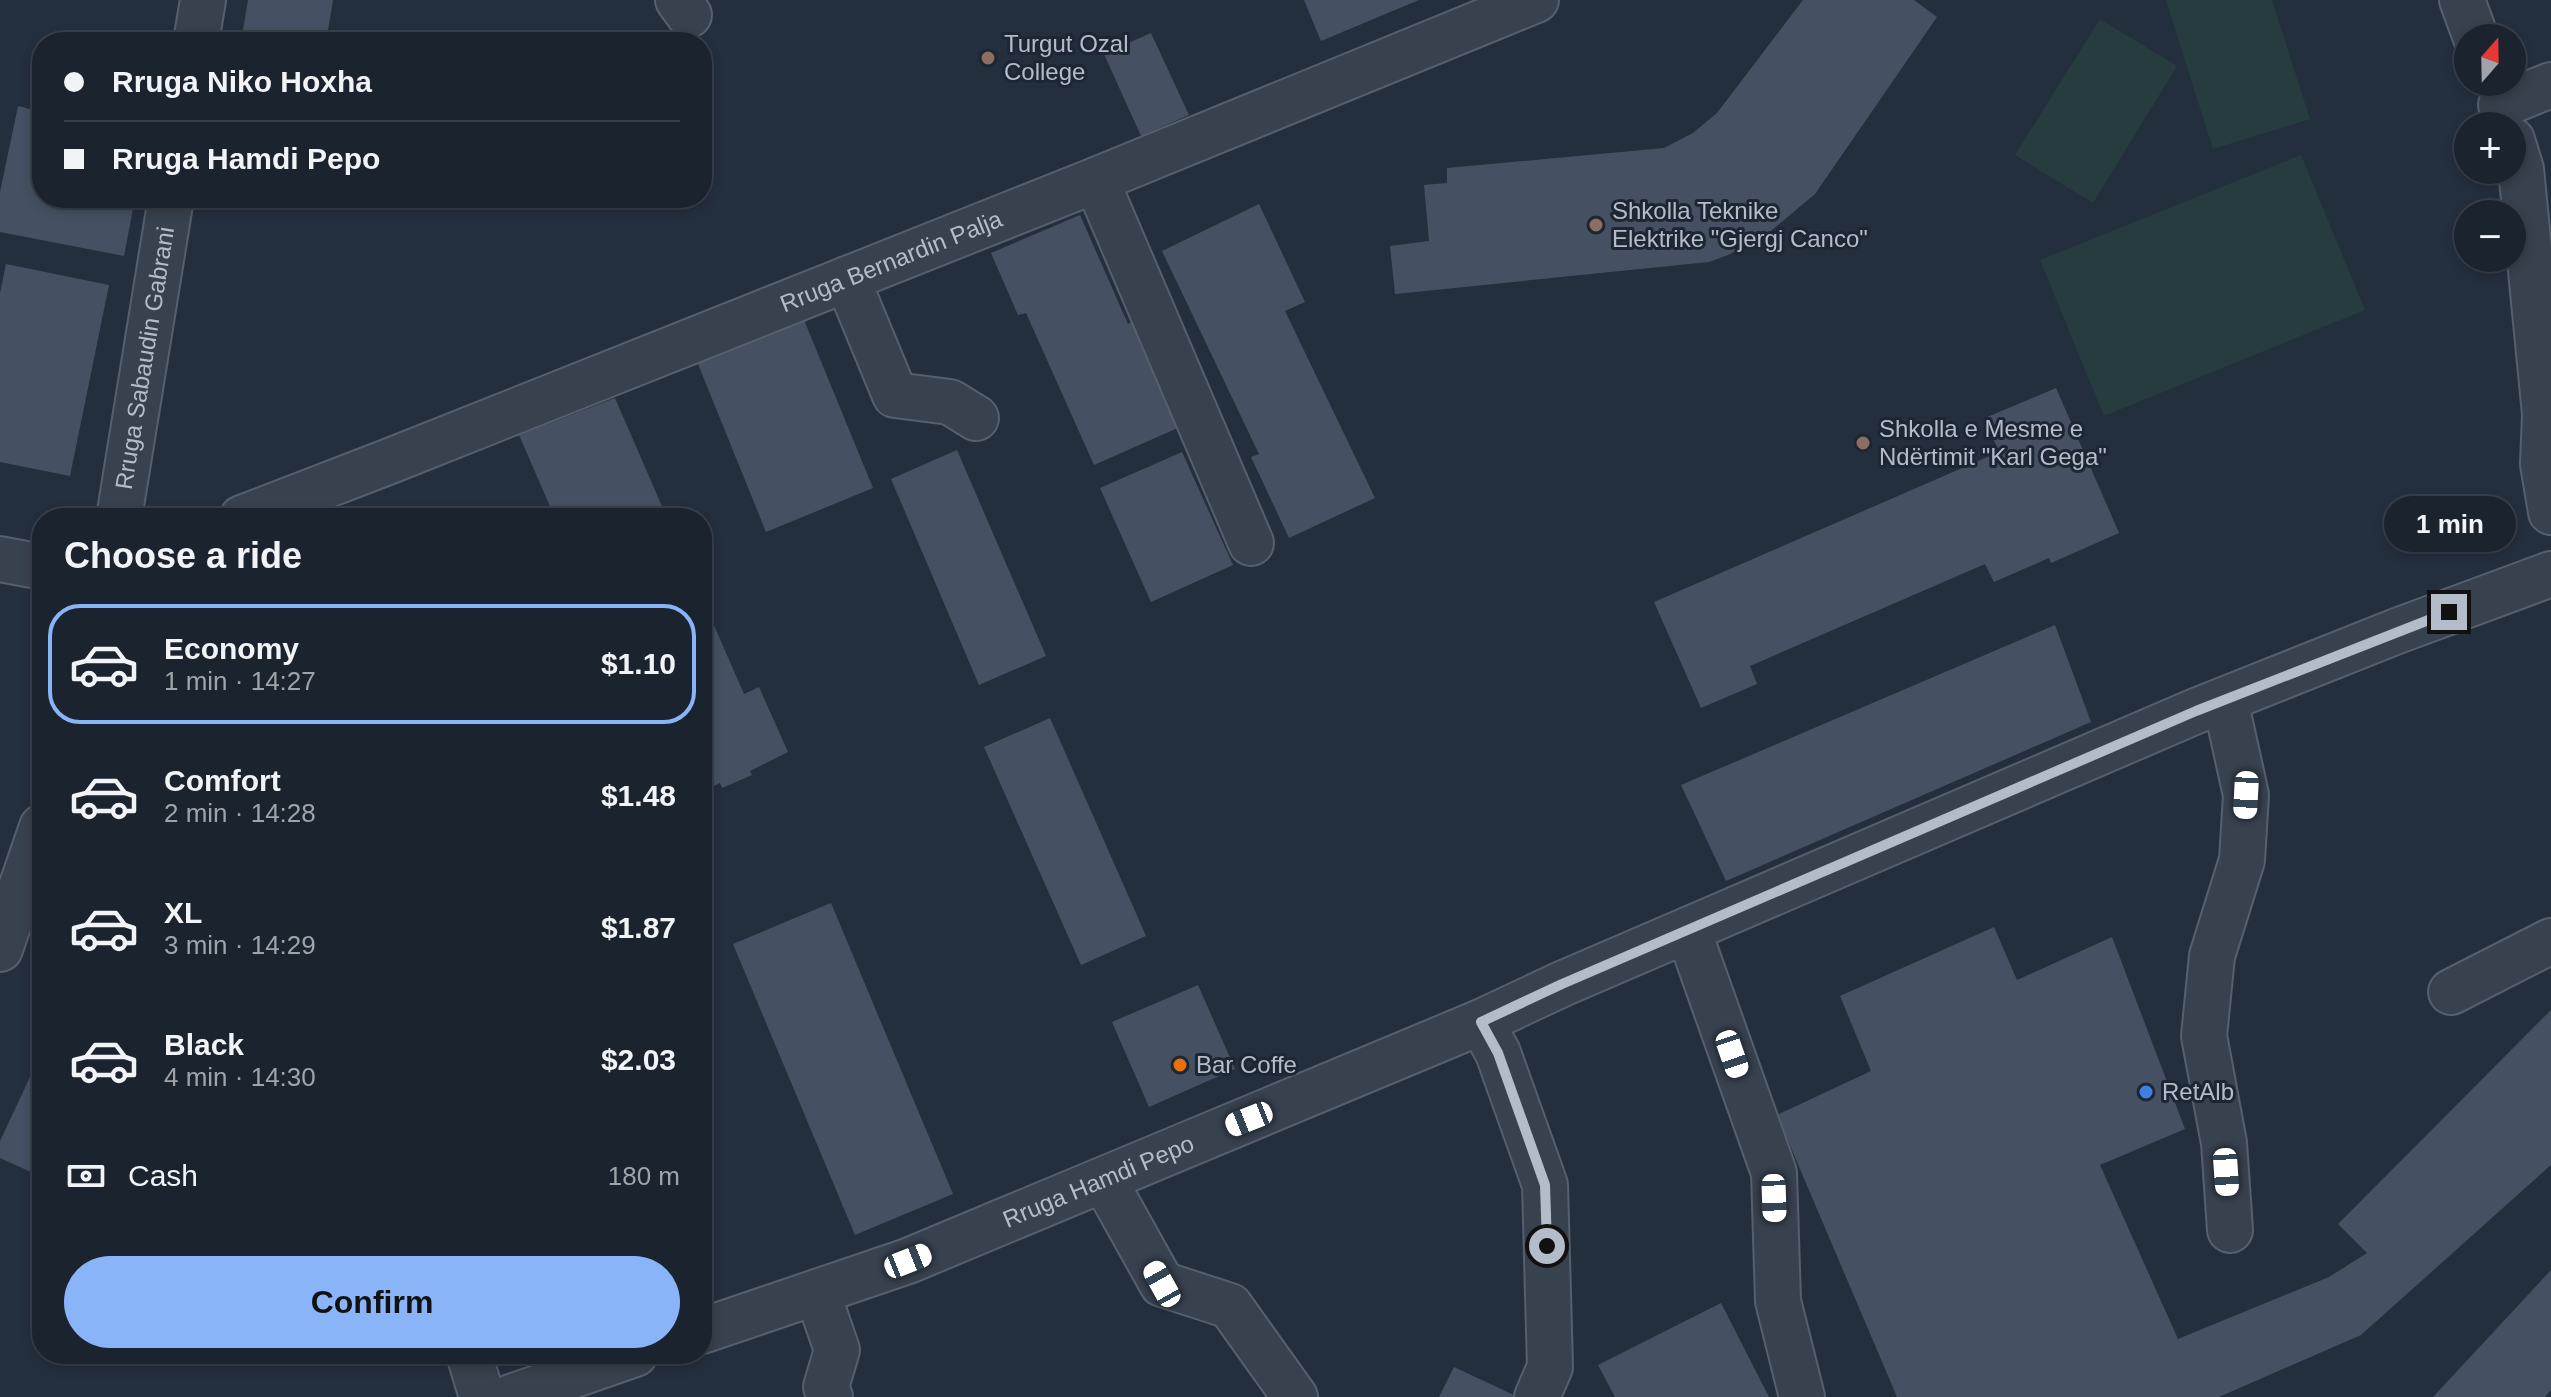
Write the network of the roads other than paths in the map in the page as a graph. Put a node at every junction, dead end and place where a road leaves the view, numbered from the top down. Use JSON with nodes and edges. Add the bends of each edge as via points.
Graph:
{"nodes":[{"id":1,"x":203,"y":0,"type":"edge"},
{"id":2,"x":1536,"y":0,"type":"edge"},
{"id":3,"x":2462,"y":0,"type":"edge"},
{"id":4,"x":2471,"y":24,"type":"edge"},
{"id":5,"x":198,"y":32,"type":"edge"},
{"id":6,"x":2551,"y":85,"type":"edge"},
{"id":7,"x":2505,"y":112,"type":"edge"},
{"id":8,"x":1096,"y":180,"type":"junction"},
{"id":9,"x":2522,"y":184,"type":"edge"},
{"id":10,"x":169,"y":208,"type":"edge"},
{"id":11,"x":847,"y":279,"type":"junction"},
{"id":12,"x":976,"y":418,"type":"dead end"},
{"id":13,"x":121,"y":508,"type":"edge"},
{"id":14,"x":267,"y":508,"type":"edge"},
{"id":15,"x":2551,"y":512,"type":"edge"},
{"id":16,"x":1251,"y":543,"type":"dead end"},
{"id":17,"x":0,"y":559,"type":"edge"},
{"id":18,"x":32,"y":565,"type":"edge"},
{"id":19,"x":2551,"y":574,"type":"edge"},
{"id":20,"x":2225,"y":700,"type":"junction"},
{"id":21,"x":32,"y":856,"type":"edge"},
{"id":22,"x":1688,"y":930,"type":"junction"},
{"id":23,"x":2551,"y":941,"type":"edge"},
{"id":24,"x":0,"y":949,"type":"edge"},
{"id":25,"x":2451,"y":992,"type":"dead end"},
{"id":26,"x":1481,"y":1022,"type":"junction"},
{"id":27,"x":1104,"y":1180,"type":"junction"},
{"id":28,"x":2230,"y":1230,"type":"dead end"},
{"id":29,"x":817,"y":1292,"type":"junction"},
{"id":30,"x":712,"y":1328,"type":"edge"},
{"id":31,"x":472,"y":1364,"type":"edge"},
{"id":32,"x":606,"y":1364,"type":"edge"},
{"id":33,"x":482,"y":1397,"type":"edge"},
{"id":34,"x":511,"y":1397,"type":"edge"},
{"id":35,"x":830,"y":1397,"type":"edge"},
{"id":36,"x":1295,"y":1397,"type":"edge"},
{"id":37,"x":1537,"y":1397,"type":"edge"},
{"id":38,"x":1802,"y":1397,"type":"edge"}],
"edges":[{"from":1,"to":5,"type":"street"},
{"from":2,"to":8,"type":"street","name":"Rruga Bernardin Palja"},
{"from":3,"to":4,"type":"street"},
{"from":6,"to":7,"type":"street"},
{"from":8,"to":11,"type":"street","name":"Rruga Bernardin Palja"},
{"from":8,"to":16,"type":"street"},
{"from":9,"to":15,"type":"street"},
{"from":10,"to":13,"type":"street","name":"Rruga Sabaudin Gabrani"},
{"from":11,"to":12,"type":"street","via":[[895,395],[950,402]]},
{"from":11,"to":14,"type":"street","name":"Rruga Bernardin Palja"},
{"from":17,"to":18,"type":"street"},
{"from":19,"to":20,"type":"street","name":"Rruga Hamdi Pepo"},
{"from":20,"to":22,"type":"street","name":"Rruga Hamdi Pepo"},
{"from":20,"to":28,"type":"street","via":[[2246,795],[2242,860],[2212,956],[2204,1036],[2224,1143]]},
{"from":21,"to":24,"type":"street"},
{"from":22,"to":26,"type":"street","name":"Rruga Hamdi Pepo"},
{"from":22,"to":38,"type":"street","via":[[1774,1173],[1778,1301]]},
{"from":23,"to":25,"type":"street"},
{"from":26,"to":27,"type":"street","name":"Rruga Hamdi Pepo"},
{"from":26,"to":37,"type":"street","via":[[1498,1053],[1545,1185],[1550,1367]]},
{"from":27,"to":29,"type":"street","name":"Rruga Hamdi Pepo","via":[[908,1261]]},
{"from":27,"to":36,"type":"street","via":[[1162,1284],[1230,1306]]},
{"from":29,"to":30,"type":"street","name":"Rruga Hamdi Pepo"},
{"from":29,"to":35,"type":"street","via":[[837,1350],[826,1387]]},
{"from":31,"to":33,"type":"street"},
{"from":32,"to":34,"type":"street"}]}
